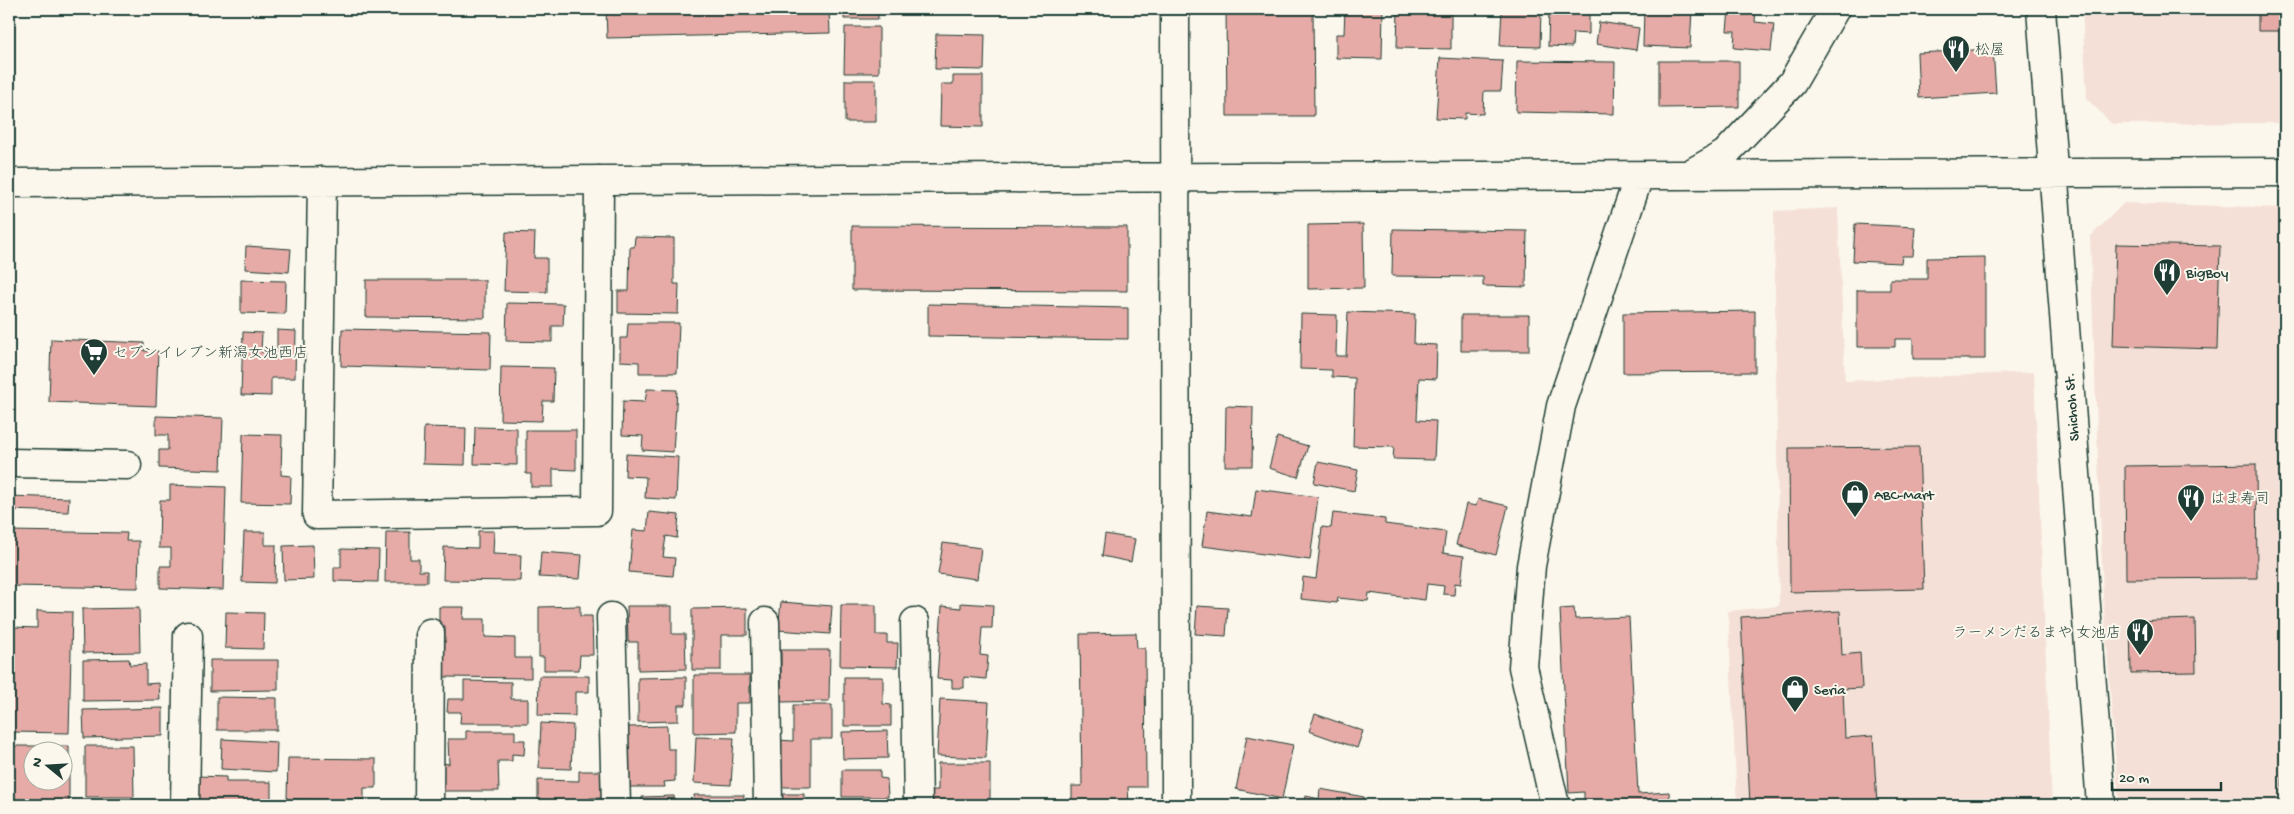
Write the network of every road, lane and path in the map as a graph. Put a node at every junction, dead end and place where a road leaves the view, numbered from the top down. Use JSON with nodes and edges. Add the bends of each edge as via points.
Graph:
{"nodes":[{"id":1,"x":1175,"y":9,"type":"edge"},
{"id":2,"x":1835,"y":9,"type":"edge"},
{"id":3,"x":2041,"y":9,"type":"edge"},
{"id":4,"x":2285,"y":172,"type":"edge"},
{"id":5,"x":2054,"y":174,"type":"junction"},
{"id":6,"x":1639,"y":176,"type":"junction"},
{"id":7,"x":1687,"y":176,"type":"junction"},
{"id":8,"x":1175,"y":178,"type":"junction"},
{"id":9,"x":599,"y":180,"type":"junction"},
{"id":10,"x":322,"y":181,"type":"junction"},
{"id":11,"x":9,"y":183,"type":"edge"},
{"id":12,"x":9,"y":463,"type":"edge"},
{"id":13,"x":127,"y":465,"type":"dead end"},
{"id":14,"x":611,"y":617,"type":"dead end"},
{"id":15,"x":764,"y":622,"type":"dead end"},
{"id":16,"x":915,"y":622,"type":"dead end"},
{"id":17,"x":430,"y":633,"type":"dead end"},
{"id":18,"x":188,"y":636,"type":"dead end"},
{"id":19,"x":185,"y":805,"type":"edge"},
{"id":20,"x":429,"y":805,"type":"edge"},
{"id":21,"x":616,"y":805,"type":"edge"},
{"id":22,"x":768,"y":805,"type":"edge"},
{"id":23,"x":918,"y":805,"type":"edge"},
{"id":24,"x":1176,"y":805,"type":"edge"},
{"id":25,"x":1555,"y":805,"type":"edge"},
{"id":26,"x":2101,"y":805,"type":"edge"}],
"edges":[{"from":1,"to":8,"type":"street"},
{"from":2,"to":7,"type":"street","via":[[1792,83],[1724,154]]},
{"from":3,"to":5,"type":"street","name":"Shichoh St."},
{"from":4,"to":5,"type":"street"},
{"from":5,"to":7,"type":"street"},
{"from":5,"to":26,"type":"street","name":"Shichoh St."},
{"from":6,"to":7,"type":"street"},
{"from":6,"to":8,"type":"street"},
{"from":6,"to":25,"type":"street","via":[[1561,406],[1531,566],[1523,667]]},
{"from":8,"to":9,"type":"street"},
{"from":8,"to":24,"type":"street"},
{"from":9,"to":10,"type":"street"},
{"from":9,"to":10,"type":"street","via":[[597,511],[317,515]]},
{"from":10,"to":11,"type":"street"},
{"from":12,"to":13,"type":"street"},
{"from":14,"to":21,"type":"street"},
{"from":15,"to":22,"type":"street"},
{"from":16,"to":23,"type":"street"},
{"from":17,"to":20,"type":"street"},
{"from":18,"to":19,"type":"street"}]}
